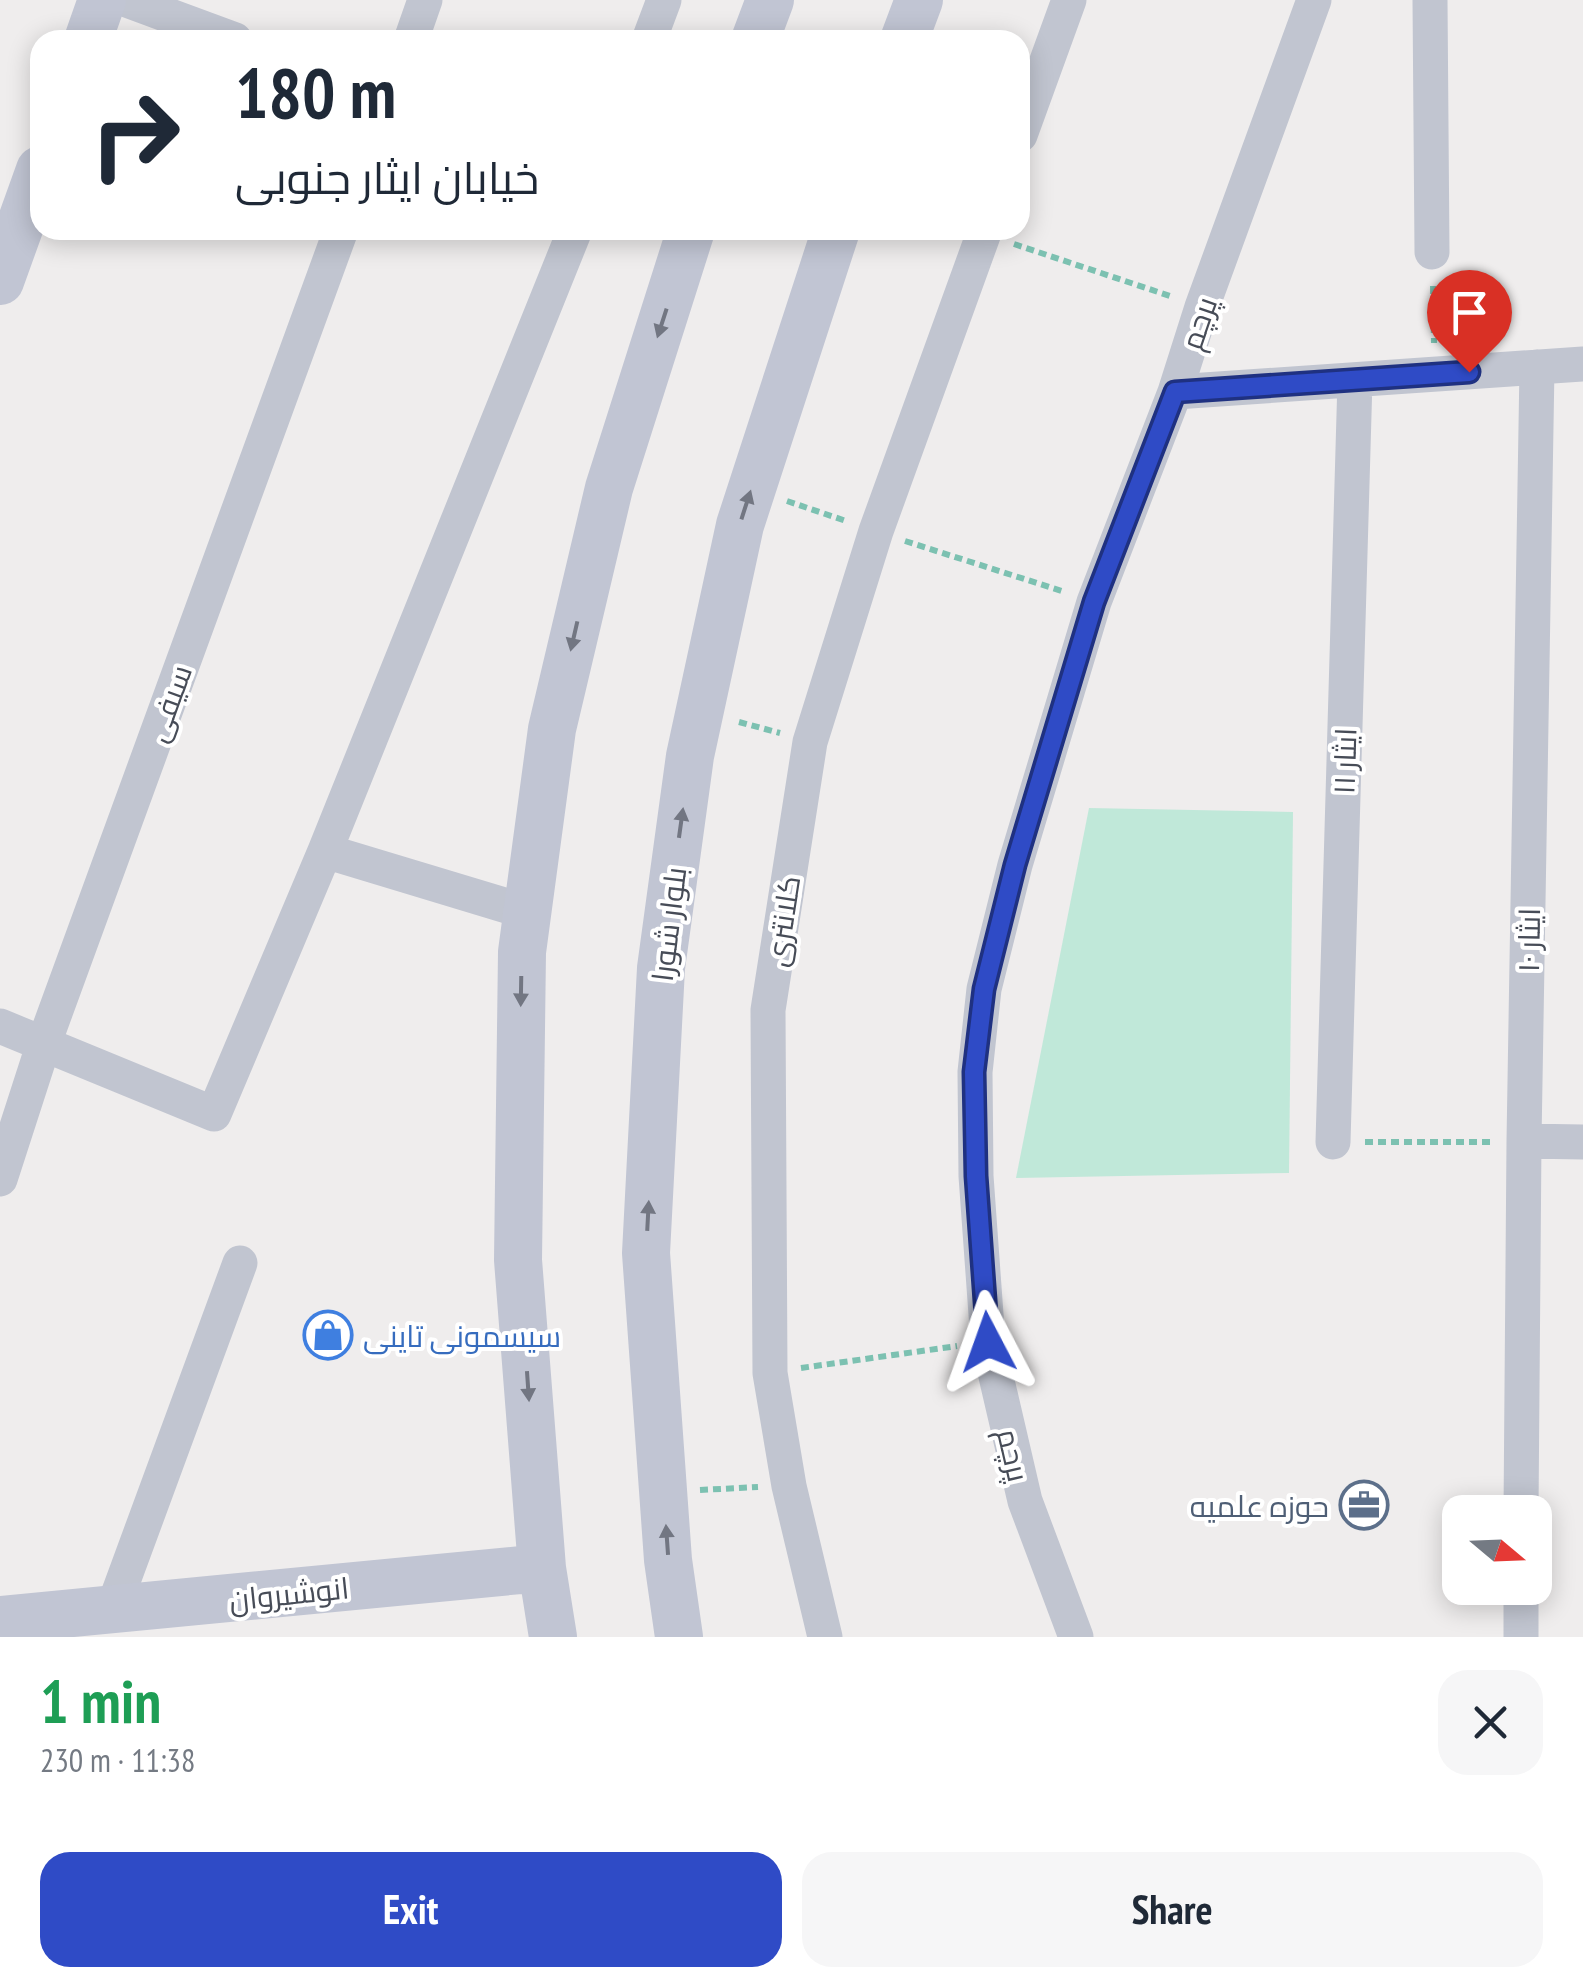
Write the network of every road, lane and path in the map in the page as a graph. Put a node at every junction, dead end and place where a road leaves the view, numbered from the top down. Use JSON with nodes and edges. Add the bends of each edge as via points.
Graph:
{"nodes":[{"id":1,"x":102,"y":0,"type":"edge"},
{"id":2,"x":127,"y":0,"type":"edge"},
{"id":3,"x":426,"y":0,"type":"edge"},
{"id":4,"x":664,"y":0,"type":"edge"},
{"id":5,"x":770,"y":0,"type":"edge"},
{"id":6,"x":919,"y":0,"type":"edge"},
{"id":7,"x":1068,"y":0,"type":"edge"},
{"id":8,"x":1314,"y":0,"type":"edge"},
{"id":9,"x":1430,"y":0,"type":"edge"},
{"id":10,"x":92,"y":30,"type":"edge"},
{"id":11,"x":208,"y":30,"type":"edge"},
{"id":12,"x":415,"y":30,"type":"edge"},
{"id":13,"x":652,"y":30,"type":"edge"},
{"id":14,"x":759,"y":30,"type":"edge"},
{"id":15,"x":908,"y":30,"type":"edge"},
{"id":16,"x":1030,"y":107,"type":"edge"},
{"id":17,"x":30,"y":196,"type":"edge"},
{"id":18,"x":337,"y":240,"type":"edge"},
{"id":19,"x":570,"y":240,"type":"edge"},
{"id":20,"x":688,"y":240,"type":"edge"},
{"id":21,"x":833,"y":240,"type":"edge"},
{"id":22,"x":979,"y":240,"type":"edge"},
{"id":23,"x":1008,"y":240,"type":"edge"},
{"id":24,"x":1432,"y":252,"type":"joint"},
{"id":25,"x":2,"y":269,"type":"edge"},
{"id":26,"x":1202,"y":307,"type":"junction"},
{"id":27,"x":1583,"y":364,"type":"edge"},
{"id":28,"x":1538,"y":367,"type":"junction"},
{"id":29,"x":1435,"y":374,"type":"junction"},
{"id":30,"x":1354,"y":380,"type":"junction"},
{"id":31,"x":1175,"y":392,"type":"junction"},
{"id":32,"x":751,"y":490,"type":"junction"},
{"id":33,"x":876,"y":531,"type":"junction"},
{"id":34,"x":1094,"y":602,"type":"junction"},
{"id":35,"x":700,"y":711,"type":"junction"},
{"id":36,"x":810,"y":742,"type":"junction"},
{"id":37,"x":324,"y":851,"type":"junction"},
{"id":38,"x":527,"y":912,"type":"junction"},
{"id":39,"x":0,"y":1026,"type":"edge"},
{"id":40,"x":44,"y":1043,"type":"junction"},
{"id":41,"x":1524,"y":1141,"type":"junction"},
{"id":42,"x":1333,"y":1142,"type":"joint"},
{"id":43,"x":1583,"y":1142,"type":"edge"},
{"id":44,"x":0,"y":1178,"type":"edge"},
{"id":45,"x":240,"y":1263,"type":"dead end"},
{"id":46,"x":988,"y":1342,"type":"junction"},
{"id":47,"x":770,"y":1372,"type":"junction"},
{"id":48,"x":789,"y":1486,"type":"junction"},
{"id":49,"x":663,"y":1491,"type":"junction"},
{"id":50,"x":1522,"y":1495,"type":"edge"},
{"id":51,"x":542,"y":1568,"type":"junction"},
{"id":52,"x":1521,"y":1605,"type":"edge"},
{"id":53,"x":112,"y":1611,"type":"junction"},
{"id":54,"x":12,"y":1614,"type":"edge"},
{"id":55,"x":553,"y":1637,"type":"edge"},
{"id":56,"x":680,"y":1637,"type":"edge"},
{"id":57,"x":824,"y":1637,"type":"edge"},
{"id":58,"x":1076,"y":1637,"type":"edge"},
{"id":59,"x":1521,"y":1637,"type":"edge"}],
"edges":[{"from":1,"to":10,"type":"main road"},
{"from":2,"to":11,"type":"street"},
{"from":3,"to":12,"type":"street"},
{"from":4,"to":13,"type":"street"},
{"from":5,"to":14,"type":"main road"},
{"from":6,"to":15,"type":"main road"},
{"from":7,"to":16,"type":"street"},
{"from":8,"to":26,"type":"street","name":"پرچم"},
{"from":9,"to":24,"type":"street"},
{"from":17,"to":25,"type":"main road"},
{"from":18,"to":40,"type":"street","name":"سیفی"},
{"from":19,"to":37,"type":"street"},
{"from":20,"to":38,"type":"main road","one_way":true,"via":[[609,488],[552,729]]},
{"from":21,"to":32,"type":"main road","name":"بلوار شورا"},
{"from":22,"to":33,"type":"street","name":"کلانتری"},
{"from":23,"to":26,"type":"path"},
{"from":24,"to":29,"type":"path"},
{"from":26,"to":31,"type":"street","name":"پرچم"},
{"from":27,"to":28,"type":"street"},
{"from":28,"to":29,"type":"street"},
{"from":28,"to":41,"type":"street","name":"ایثار ۱۰"},
{"from":29,"to":30,"type":"street"},
{"from":30,"to":31,"type":"street"},
{"from":30,"to":42,"type":"street","name":"ایثار ۱۱"},
{"from":31,"to":34,"type":"street","name":"پرچم"},
{"from":32,"to":33,"type":"path"},
{"from":35,"to":32,"type":"main road","name":"بلوار شورا","one_way":true},
{"from":33,"to":34,"type":"path"},
{"from":33,"to":36,"type":"street","name":"کلانتری"},
{"from":34,"to":46,"type":"street","name":"پرچم","via":[[984,989],[974,1072]]},
{"from":35,"to":36,"type":"path"},
{"from":49,"to":35,"type":"main road","name":"بلوار شورا","one_way":true,"via":[[646,1253],[660,968]]},
{"from":36,"to":47,"type":"street","name":"کلانتری","via":[[768,1010]]},
{"from":37,"to":38,"type":"street"},
{"from":37,"to":40,"type":"street","via":[[214,1114]]},
{"from":38,"to":51,"type":"main road","one_way":true,"via":[[518,1260]]},
{"from":39,"to":40,"type":"street"},
{"from":40,"to":44,"type":"street","name":"سیفی"},
{"from":41,"to":42,"type":"path"},
{"from":41,"to":43,"type":"street"},
{"from":41,"to":50,"type":"street","name":"ایثار ۱۰"},
{"from":45,"to":53,"type":"street"},
{"from":46,"to":47,"type":"path"},
{"from":46,"to":58,"type":"street","name":"پرچم","via":[[1025,1501]]},
{"from":47,"to":48,"type":"street","name":"کلانتری"},
{"from":48,"to":49,"type":"path"},
{"from":48,"to":57,"type":"street","name":"کلانتری"},
{"from":56,"to":49,"type":"main road","name":"بلوار شورا","one_way":true},
{"from":51,"to":53,"type":"main road","name":"انوشیروان"},
{"from":51,"to":55,"type":"main road"},
{"from":52,"to":59,"type":"street"},
{"from":53,"to":54,"type":"main road","name":"انوشیروان"}]}
